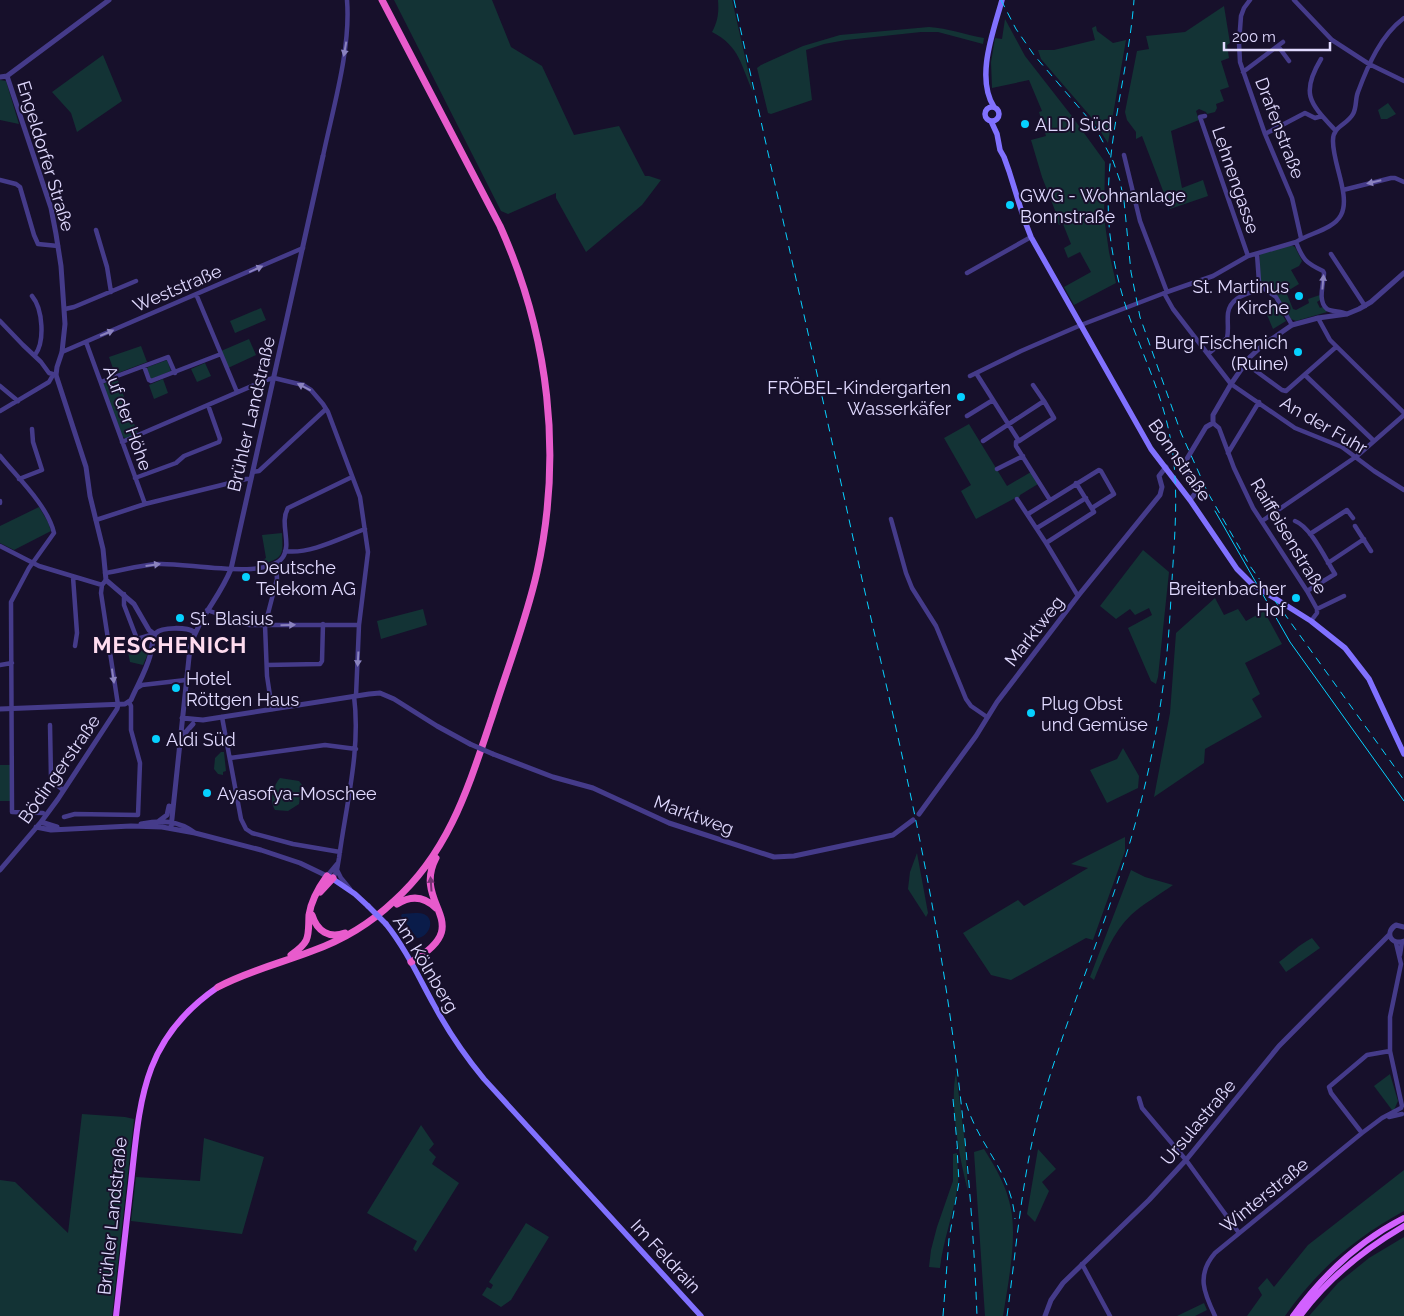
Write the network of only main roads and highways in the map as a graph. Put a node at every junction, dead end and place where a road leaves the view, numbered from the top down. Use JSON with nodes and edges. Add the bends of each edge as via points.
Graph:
{"nodes":[{"id":1,"x":382,"y":0,"type":"edge"},
{"id":2,"x":1002,"y":0,"type":"edge"},
{"id":3,"x":990,"y":99,"type":"junction"},
{"id":4,"x":994,"y":107,"type":"junction"},
{"id":5,"x":987,"y":109,"type":"junction"},
{"id":6,"x":998,"y":118,"type":"junction"},
{"id":7,"x":991,"y":121,"type":"junction"},
{"id":8,"x":997,"y":134,"type":"junction"},
{"id":9,"x":1404,"y":754,"type":"edge"},
{"id":10,"x":441,"y":844,"type":"junction"},
{"id":11,"x":330,"y":877,"type":"joint"},
{"id":12,"x":311,"y":910,"type":"junction"},
{"id":13,"x":384,"y":910,"type":"junction"},
{"id":14,"x":438,"y":910,"type":"junction"},
{"id":15,"x":360,"y":928,"type":"junction"},
{"id":16,"x":285,"y":960,"type":"junction"},
{"id":17,"x":410,"y":960,"type":"junction"},
{"id":18,"x":218,"y":987,"type":"joint"},
{"id":19,"x":609,"y":1216,"type":"joint"},
{"id":20,"x":1404,"y":1218,"type":"edge"},
{"id":21,"x":1404,"y":1226,"type":"edge"},
{"id":22,"x":116,"y":1316,"type":"edge"},
{"id":23,"x":701,"y":1316,"type":"edge"},
{"id":24,"x":1293,"y":1316,"type":"edge"},
{"id":25,"x":1300,"y":1316,"type":"edge"}],
"edges":[{"from":1,"to":10,"type":"highway","via":[[500,226],[521,279],[534,321],[544,375],[550,446],[548,508],[534,586],[471,777]]},
{"from":2,"to":3,"type":"main road","via":[[988,50]]},
{"from":3,"to":4,"type":"main road"},
{"from":3,"to":5,"type":"main road"},
{"from":4,"to":5,"type":"main road"},
{"from":4,"to":6,"type":"main road","via":[[999,112]]},
{"from":5,"to":7,"type":"main road","via":[[985,115]]},
{"from":6,"to":7,"type":"main road"},
{"from":6,"to":8,"type":"main road","name":"Bonnstraße"},
{"from":7,"to":8,"type":"main road","name":"Bonnstraße"},
{"from":8,"to":9,"type":"main road","name":"Bonnstraße","via":[[1031,237],[1151,449],[1245,578],[1334,638],[1360,666]]},
{"from":10,"to":13,"type":"highway","via":[[419,875]]},
{"from":14,"to":10,"type":"highway","one_way":true,"via":[[430,881]]},
{"from":11,"to":12,"type":"highway","via":[[316,896]]},
{"from":11,"to":17,"type":"main road","name":"Am Kölnberg","bridge":true,"via":[[355,894],[386,924]]},
{"from":12,"to":15,"type":"highway","via":[[317,927],[329,934],[340,935]]},
{"from":12,"to":16,"type":"highway","via":[[306,941]]},
{"from":13,"to":14,"type":"highway","via":[[413,897],[427,901]]},
{"from":13,"to":15,"type":"highway"},
{"from":14,"to":17,"type":"highway","via":[[442,919],[442,933],[438,941]]},
{"from":15,"to":16,"type":"highway","via":[[327,946]]},
{"from":16,"to":18,"type":"highway"},
{"from":17,"to":19,"type":"main road","name":"Am Kölnberg","via":[[460,1049]]},
{"from":18,"to":22,"type":"main road","name":"Brühler Landstraße","via":[[191,1008],[174,1027],[147,1078],[138,1120]]},
{"from":19,"to":23,"type":"main road","name":"Im Feldrain"},
{"from":20,"to":24,"type":"main road","via":[[1375,1235],[1341,1262]]},
{"from":21,"to":25,"type":"main road","via":[[1367,1249],[1334,1276]]}]}
